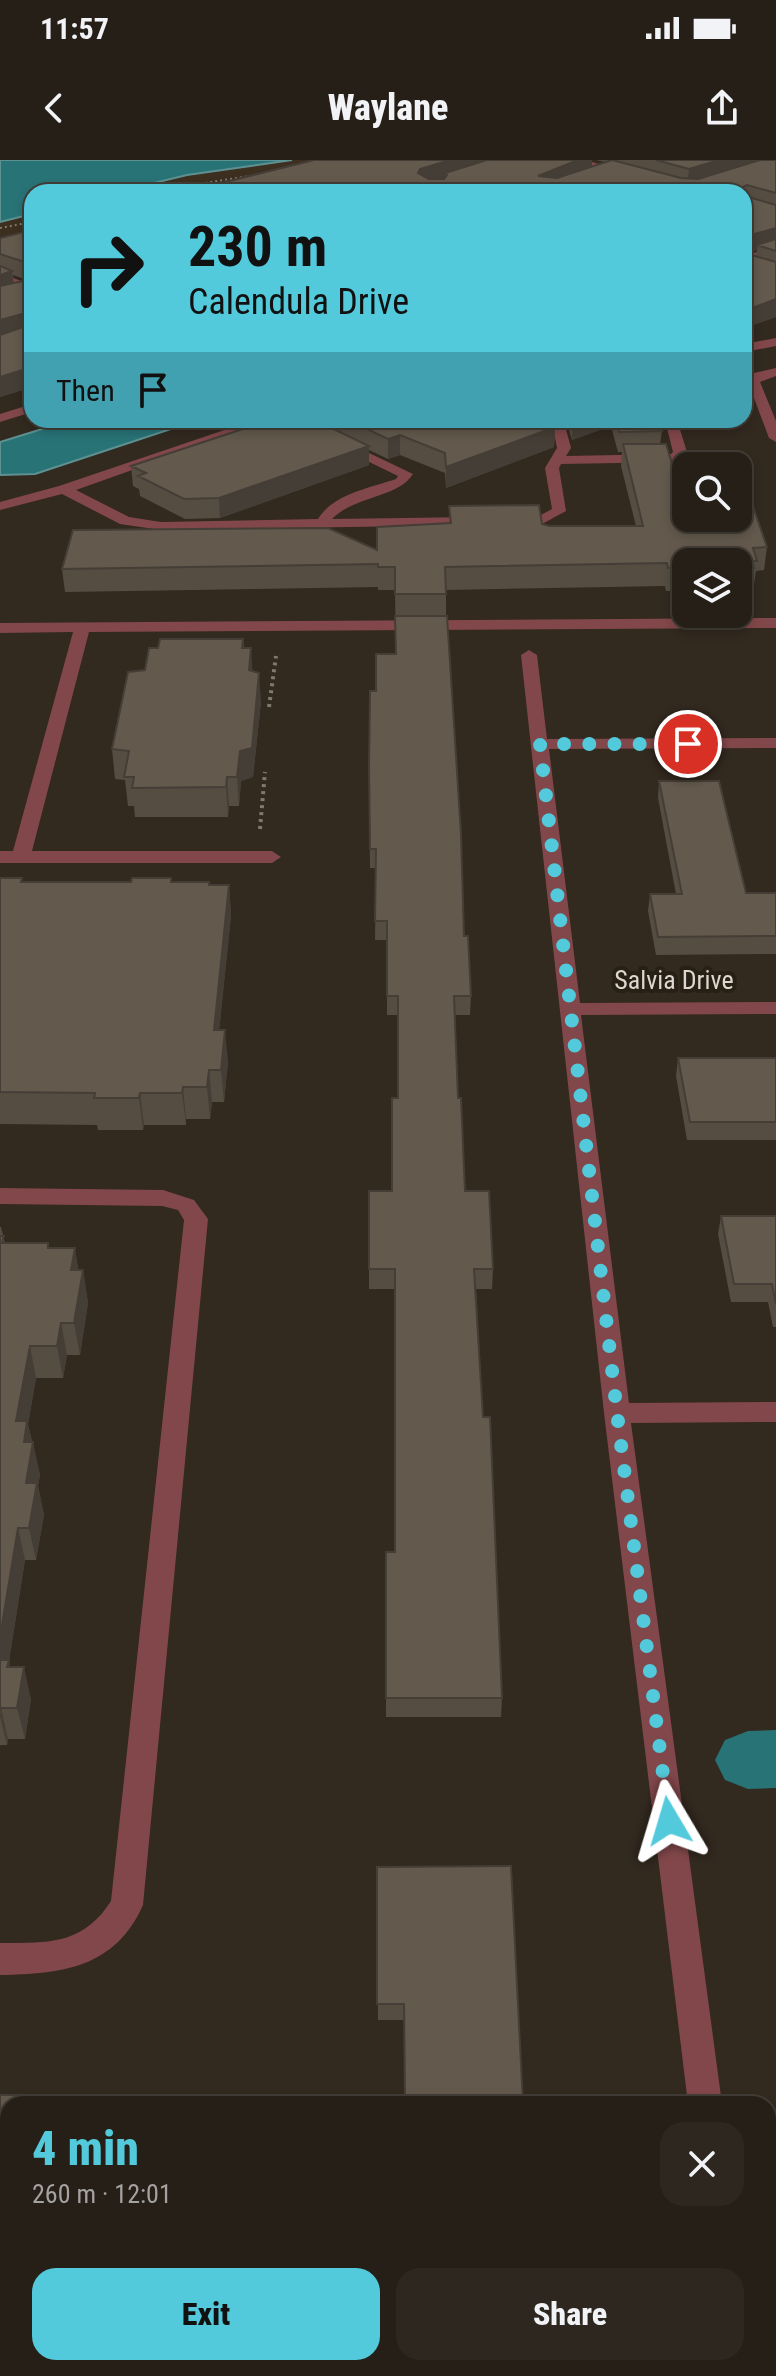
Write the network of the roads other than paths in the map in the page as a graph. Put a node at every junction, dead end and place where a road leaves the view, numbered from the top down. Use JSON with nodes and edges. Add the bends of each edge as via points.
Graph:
{"nodes":[{"id":1,"x":574,"y":160,"type":"edge"},
{"id":2,"x":611,"y":170,"type":"junction"},
{"id":3,"x":585,"y":179,"type":"edge"},
{"id":4,"x":661,"y":184,"type":"edge"},
{"id":5,"x":776,"y":249,"type":"edge"},
{"id":6,"x":752,"y":263,"type":"edge"},
{"id":7,"x":0,"y":276,"type":"edge"},
{"id":8,"x":24,"y":286,"type":"edge"},
{"id":9,"x":24,"y":293,"type":"edge"},
{"id":10,"x":11,"y":297,"type":"edge"},
{"id":11,"x":776,"y":342,"type":"edge"},
{"id":12,"x":752,"y":346,"type":"edge"},
{"id":13,"x":776,"y":372,"type":"edge"},
{"id":14,"x":24,"y":410,"type":"edge"},
{"id":15,"x":0,"y":418,"type":"edge"},
{"id":16,"x":243,"y":428,"type":"edge"},
{"id":17,"x":307,"y":428,"type":"edge"},
{"id":18,"x":558,"y":428,"type":"edge"},
{"id":19,"x":673,"y":428,"type":"edge"},
{"id":20,"x":776,"y":438,"type":"edge"},
{"id":21,"x":556,"y":460,"type":"junction"},
{"id":22,"x":64,"y":489,"type":"junction"},
{"id":23,"x":0,"y":506,"type":"edge"},
{"id":24,"x":323,"y":522,"type":"junction"},
{"id":25,"x":776,"y":623,"type":"edge"},
{"id":26,"x":0,"y":628,"type":"edge"},
{"id":27,"x":82,"y":628,"type":"junction"},
{"id":28,"x":529,"y":655,"type":"dead end"},
{"id":29,"x":776,"y":743,"type":"edge"},
{"id":30,"x":540,"y":744,"type":"junction"},
{"id":31,"x":0,"y":857,"type":"edge"},
{"id":32,"x":21,"y":857,"type":"junction"},
{"id":33,"x":265,"y":857,"type":"road end"},
{"id":34,"x":776,"y":1008,"type":"edge"},
{"id":35,"x":572,"y":1009,"type":"junction"},
{"id":36,"x":0,"y":1196,"type":"edge"},
{"id":37,"x":776,"y":1412,"type":"edge"},
{"id":38,"x":617,"y":1413,"type":"junction"},
{"id":39,"x":0,"y":1959,"type":"edge"},
{"id":40,"x":704,"y":2096,"type":"edge"}],
"edges":[{"from":1,"to":2,"type":"street"},
{"from":2,"to":3,"type":"street"},
{"from":2,"to":4,"type":"street"},
{"from":5,"to":6,"type":"street"},
{"from":7,"to":8,"type":"street"},
{"from":9,"to":10,"type":"street"},
{"from":11,"to":12,"type":"street"},
{"from":13,"to":20,"type":"street","via":[[754,382]]},
{"from":14,"to":15,"type":"street"},
{"from":16,"to":22,"type":"street"},
{"from":17,"to":24,"type":"street","via":[[406,474],[401,482],[335,507]]},
{"from":18,"to":21,"type":"street","via":[[564,448]]},
{"from":19,"to":21,"type":"street","via":[[680,452],[675,458]]},
{"from":21,"to":24,"type":"street","via":[[552,472],[559,511],[551,518]]},
{"from":22,"to":23,"type":"street"},
{"from":22,"to":24,"type":"street","via":[[141,524]]},
{"from":25,"to":27,"type":"street"},
{"from":26,"to":27,"type":"street"},
{"from":27,"to":32,"type":"street"},
{"from":28,"to":30,"type":"street"},
{"from":29,"to":30,"type":"street"},
{"from":30,"to":35,"type":"street"},
{"from":31,"to":32,"type":"street"},
{"from":32,"to":33,"type":"street"},
{"from":34,"to":35,"type":"street","name":"Salvia Drive"},
{"from":35,"to":38,"type":"street"},
{"from":36,"to":39,"type":"street","via":[[163,1198],[186,1205],[196,1219],[127,1905],[102,1939],[81,1951]]},
{"from":37,"to":38,"type":"street"},
{"from":38,"to":40,"type":"street"}]}
